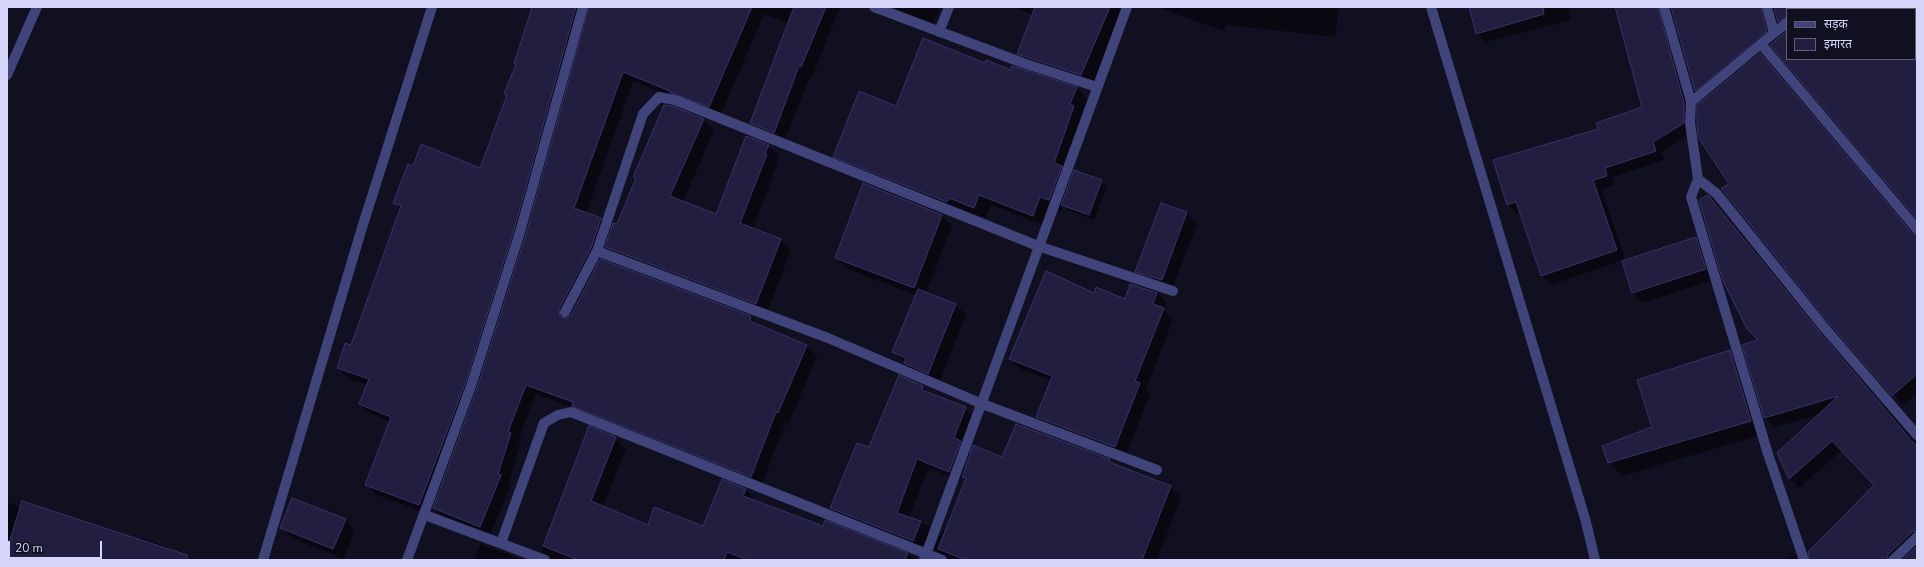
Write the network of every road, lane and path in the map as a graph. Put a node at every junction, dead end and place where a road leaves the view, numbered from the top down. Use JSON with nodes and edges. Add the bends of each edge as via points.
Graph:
{"nodes":[{"id":1,"x":37,"y":7,"type":"edge"},
{"id":2,"x":432,"y":7,"type":"edge"},
{"id":3,"x":583,"y":7,"type":"edge"},
{"id":4,"x":874,"y":7,"type":"edge"},
{"id":5,"x":949,"y":7,"type":"edge"},
{"id":6,"x":1127,"y":7,"type":"edge"},
{"id":7,"x":1431,"y":7,"type":"edge"},
{"id":8,"x":1664,"y":7,"type":"edge"},
{"id":9,"x":1767,"y":7,"type":"edge"},
{"id":10,"x":1786,"y":24,"type":"edge"},
{"id":11,"x":939,"y":32,"type":"junction"},
{"id":12,"x":1774,"y":33,"type":"junction"},
{"id":13,"x":1761,"y":44,"type":"junction"},
{"id":14,"x":7,"y":73,"type":"edge"},
{"id":15,"x":1097,"y":87,"type":"junction"},
{"id":16,"x":1691,"y":102,"type":"junction"},
{"id":17,"x":1698,"y":179,"type":"junction"},
{"id":18,"x":1917,"y":229,"type":"edge"},
{"id":19,"x":1038,"y":246,"type":"junction"},
{"id":20,"x":597,"y":251,"type":"junction"},
{"id":21,"x":1173,"y":291,"type":"dead end"},
{"id":22,"x":565,"y":312,"type":"dead end"},
{"id":23,"x":980,"y":402,"type":"junction"},
{"id":24,"x":1917,"y":435,"type":"edge"},
{"id":25,"x":1158,"y":470,"type":"dead end"},
{"id":26,"x":425,"y":515,"type":"junction"},
{"id":27,"x":1917,"y":536,"type":"edge"},
{"id":28,"x":501,"y":544,"type":"junction"},
{"id":29,"x":925,"y":557,"type":"edge"},
{"id":30,"x":263,"y":560,"type":"edge"},
{"id":31,"x":407,"y":560,"type":"edge"},
{"id":32,"x":545,"y":560,"type":"edge"},
{"id":33,"x":942,"y":560,"type":"edge"},
{"id":34,"x":1595,"y":560,"type":"edge"},
{"id":35,"x":1804,"y":560,"type":"edge"},
{"id":36,"x":1893,"y":560,"type":"edge"}],
"edges":[{"from":1,"to":14,"type":"street"},
{"from":2,"to":30,"type":"street","via":[[361,231]]},
{"from":3,"to":26,"type":"street","via":[[520,232],[471,386]]},
{"from":4,"to":11,"type":"street"},
{"from":5,"to":11,"type":"street"},
{"from":6,"to":15,"type":"street"},
{"from":7,"to":34,"type":"street","via":[[1582,507]]},
{"from":8,"to":16,"type":"street"},
{"from":9,"to":12,"type":"street"},
{"from":10,"to":12,"type":"street"},
{"from":11,"to":15,"type":"street"},
{"from":12,"to":13,"type":"street"},
{"from":13,"to":16,"type":"street"},
{"from":13,"to":18,"type":"street"},
{"from":15,"to":19,"type":"street"},
{"from":16,"to":17,"type":"street","via":[[1690,123]]},
{"from":17,"to":24,"type":"street","via":[[1717,194],[1823,326]]},
{"from":17,"to":35,"type":"street","via":[[1691,197],[1768,454]]},
{"from":19,"to":20,"type":"street","via":[[675,100],[659,97],[643,114]]},
{"from":19,"to":21,"type":"street"},
{"from":19,"to":23,"type":"street"},
{"from":20,"to":22,"type":"street"},
{"from":20,"to":23,"type":"street","via":[[828,338]]},
{"from":23,"to":25,"type":"street"},
{"from":23,"to":29,"type":"street"},
{"from":26,"to":28,"type":"street"},
{"from":26,"to":31,"type":"street"},
{"from":27,"to":36,"type":"street"},
{"from":28,"to":29,"type":"street","via":[[544,423],[558,415],[572,412]]},
{"from":28,"to":32,"type":"street"},
{"from":29,"to":33,"type":"street"}]}
